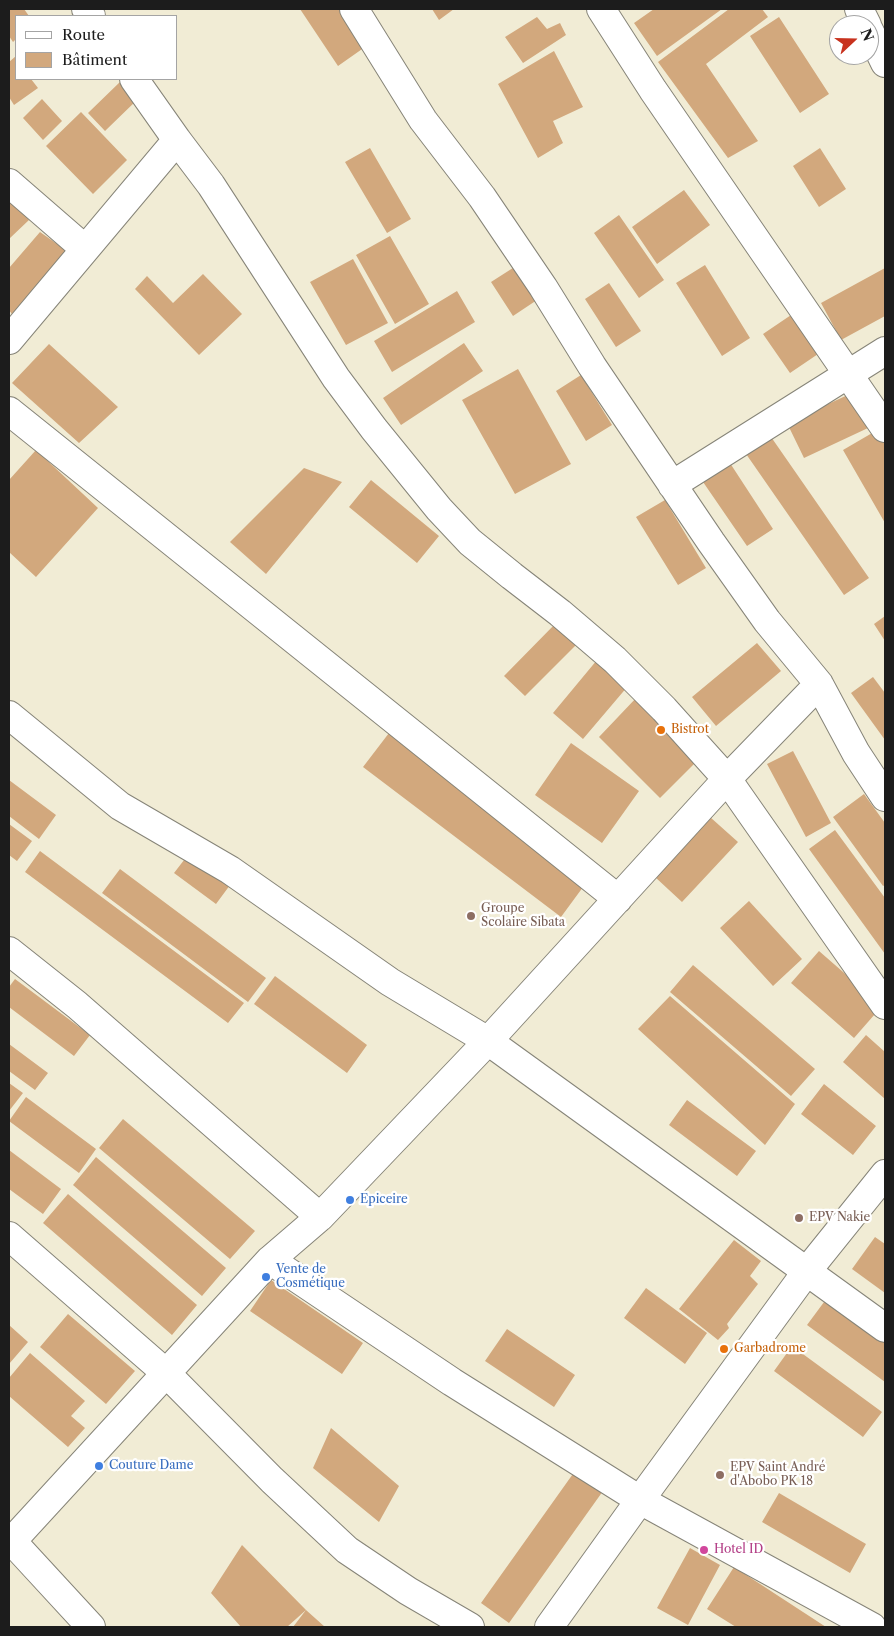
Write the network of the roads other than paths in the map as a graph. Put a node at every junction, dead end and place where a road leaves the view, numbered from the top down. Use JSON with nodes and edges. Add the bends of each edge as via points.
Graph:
{"nodes":[{"id":1,"x":354,"y":9,"type":"edge"},
{"id":2,"x":600,"y":9,"type":"edge"},
{"id":3,"x":879,"y":51,"type":"edge"},
{"id":4,"x":885,"y":63,"type":"edge"},
{"id":5,"x":135,"y":80,"type":"edge"},
{"id":6,"x":177,"y":140,"type":"junction"},
{"id":7,"x":9,"y":183,"type":"edge"},
{"id":8,"x":85,"y":249,"type":"junction"},
{"id":9,"x":9,"y":340,"type":"edge"},
{"id":10,"x":885,"y":351,"type":"edge"},
{"id":11,"x":850,"y":374,"type":"junction"},
{"id":12,"x":9,"y":411,"type":"edge"},
{"id":13,"x":885,"y":428,"type":"edge"},
{"id":14,"x":672,"y":485,"type":"junction"},
{"id":15,"x":819,"y":684,"type":"junction"},
{"id":16,"x":9,"y":715,"type":"edge"},
{"id":17,"x":727,"y":779,"type":"junction"},
{"id":18,"x":885,"y":796,"type":"edge"},
{"id":19,"x":618,"y":898,"type":"junction"},
{"id":20,"x":9,"y":951,"type":"edge"},
{"id":21,"x":885,"y":1005,"type":"edge"},
{"id":22,"x":488,"y":1041,"type":"junction"},
{"id":23,"x":885,"y":1174,"type":"edge"},
{"id":24,"x":320,"y":1217,"type":"junction"},
{"id":25,"x":9,"y":1236,"type":"edge"},
{"id":26,"x":270,"y":1260,"type":"junction"},
{"id":27,"x":807,"y":1272,"type":"junction"},
{"id":28,"x":885,"y":1328,"type":"edge"},
{"id":29,"x":166,"y":1373,"type":"junction"},
{"id":30,"x":640,"y":1500,"type":"junction"},
{"id":31,"x":10,"y":1540,"type":"edge"},
{"id":32,"x":91,"y":1627,"type":"edge"},
{"id":33,"x":470,"y":1627,"type":"edge"},
{"id":34,"x":549,"y":1627,"type":"edge"},
{"id":35,"x":872,"y":1627,"type":"edge"}],
"edges":[{"from":1,"to":14,"type":"street","via":[[424,120],[482,197]]},
{"from":2,"to":11,"type":"street"},
{"from":3,"to":4,"type":"street"},
{"from":5,"to":6,"type":"street"},
{"from":6,"to":8,"type":"street"},
{"from":6,"to":17,"type":"street","via":[[211,185],[336,378],[439,509],[470,542],[615,660]]},
{"from":7,"to":8,"type":"street"},
{"from":8,"to":9,"type":"street"},
{"from":10,"to":11,"type":"street"},
{"from":11,"to":13,"type":"street"},
{"from":11,"to":14,"type":"street"},
{"from":12,"to":19,"type":"street"},
{"from":14,"to":15,"type":"street","via":[[767,621]]},
{"from":15,"to":17,"type":"street"},
{"from":15,"to":18,"type":"street","via":[[856,753]]},
{"from":16,"to":22,"type":"street","via":[[120,806],[230,870],[390,982]]},
{"from":17,"to":19,"type":"street"},
{"from":17,"to":21,"type":"street"},
{"from":19,"to":22,"type":"street"},
{"from":20,"to":24,"type":"street","via":[[77,1005]]},
{"from":22,"to":24,"type":"street"},
{"from":22,"to":27,"type":"street"},
{"from":23,"to":27,"type":"street"},
{"from":24,"to":26,"type":"street"},
{"from":25,"to":29,"type":"street"},
{"from":26,"to":29,"type":"street"},
{"from":26,"to":30,"type":"street","via":[[452,1382]]},
{"from":27,"to":28,"type":"street"},
{"from":27,"to":30,"type":"street"},
{"from":29,"to":31,"type":"street"},
{"from":29,"to":33,"type":"street","via":[[347,1550]]},
{"from":30,"to":34,"type":"street"},
{"from":30,"to":35,"type":"street"},
{"from":31,"to":32,"type":"street"}]}
